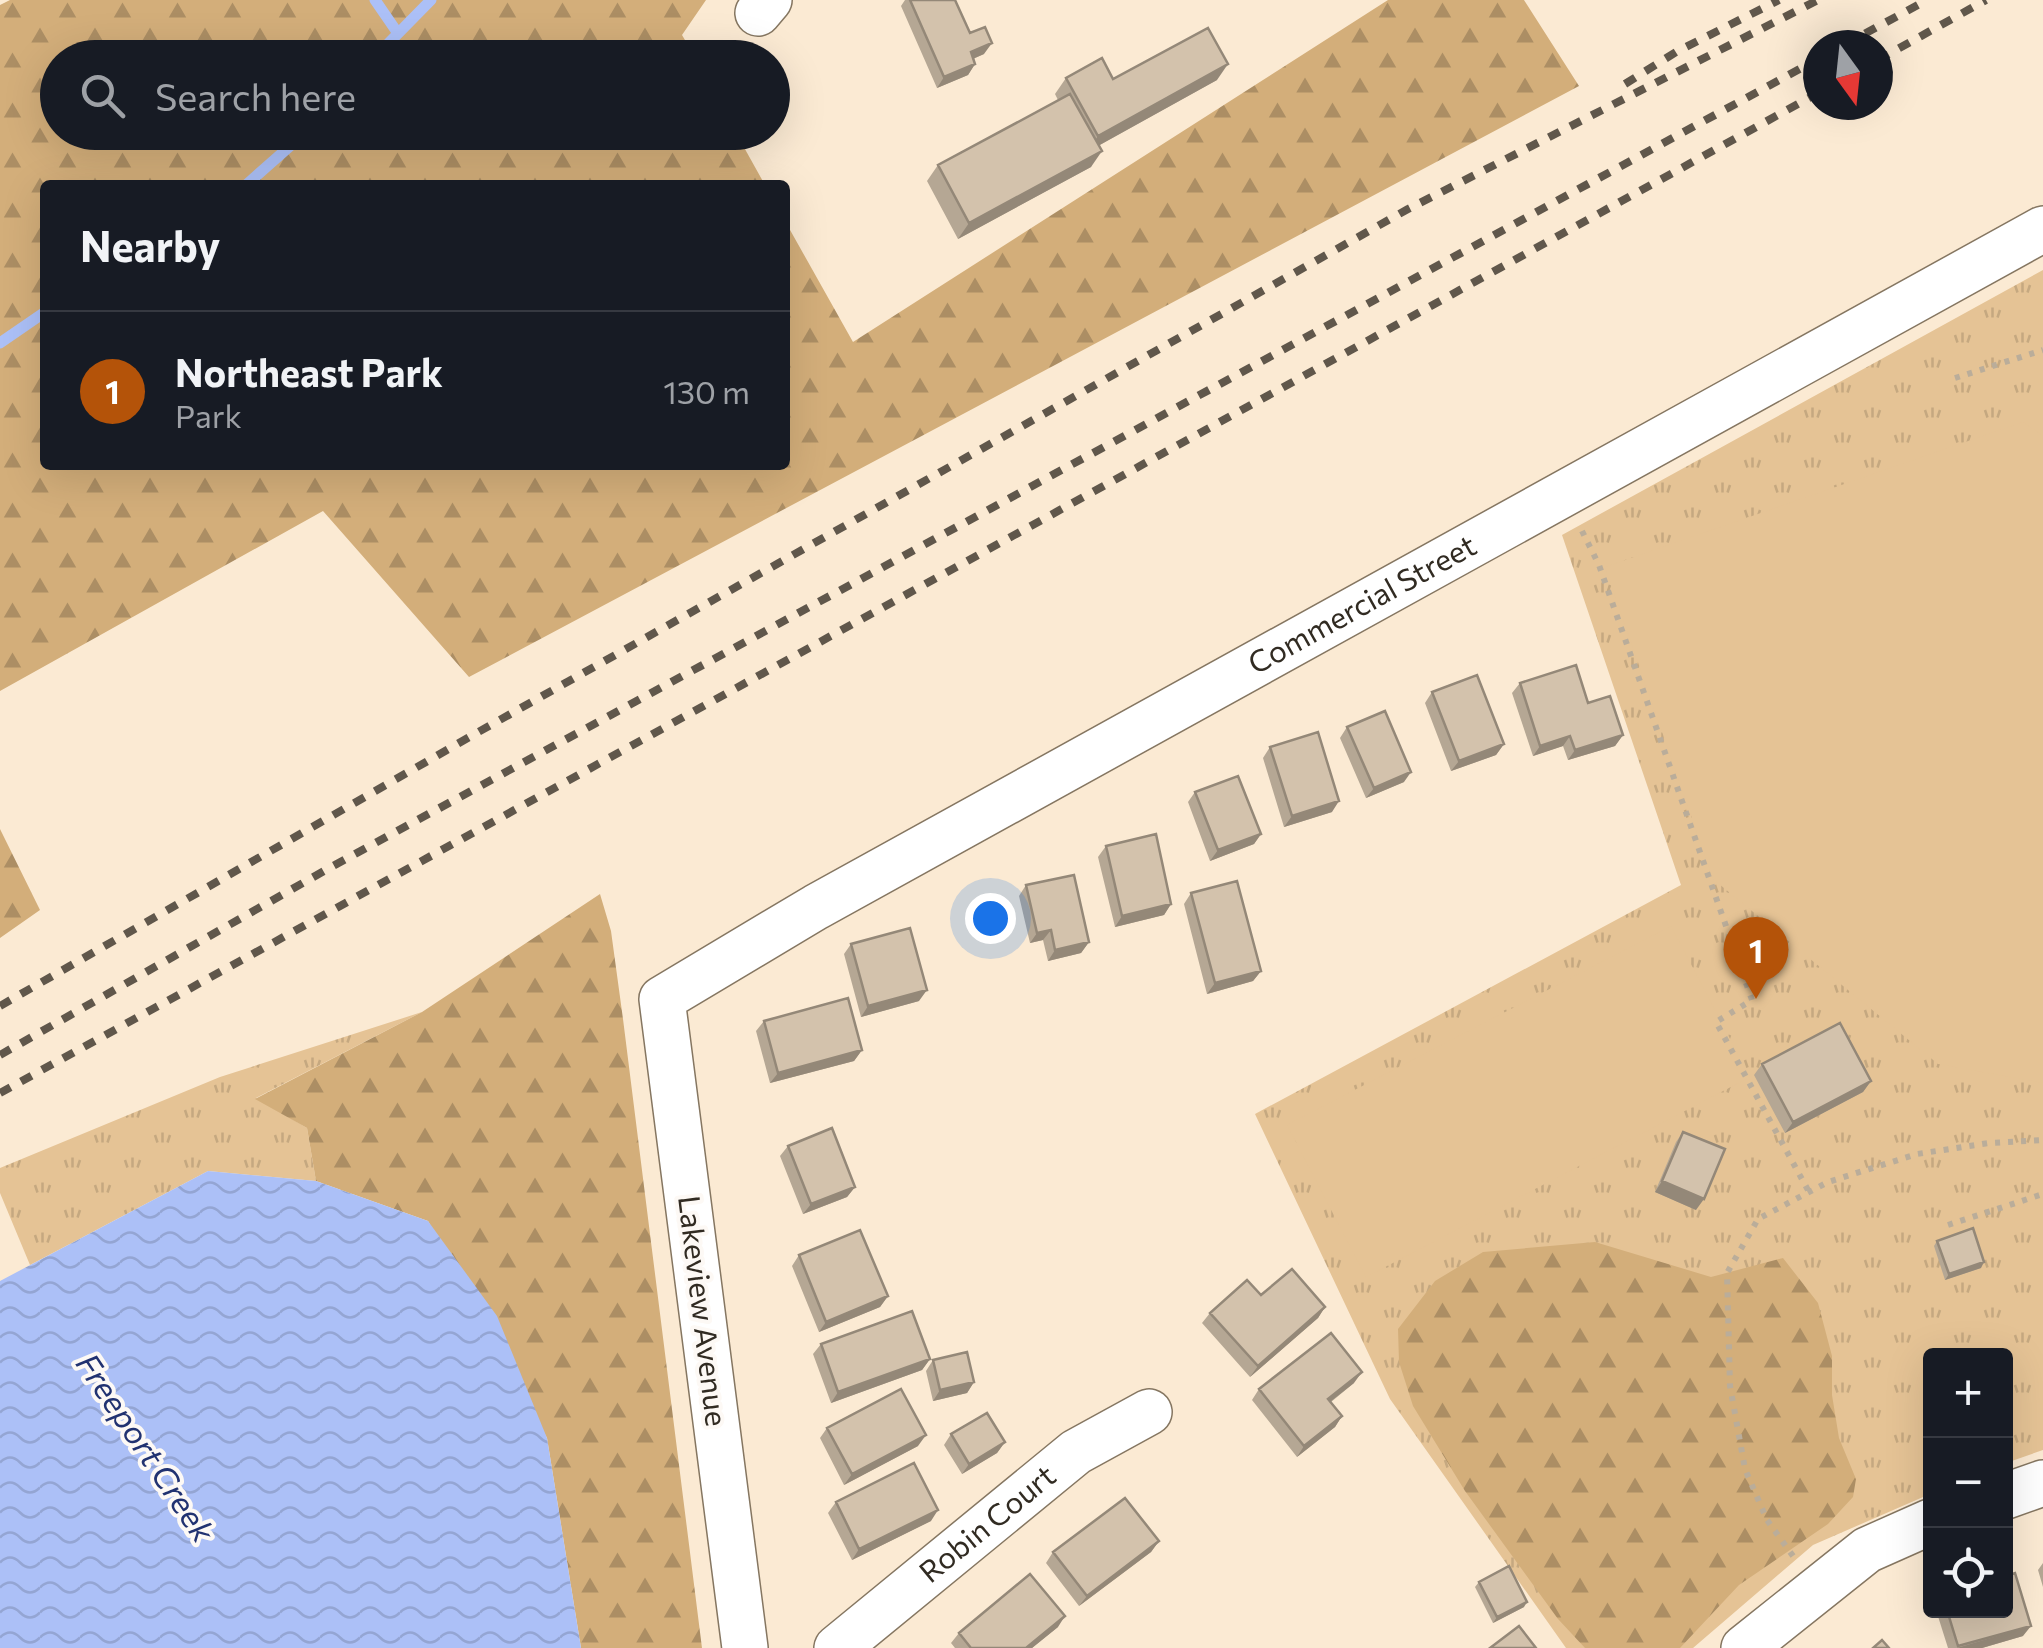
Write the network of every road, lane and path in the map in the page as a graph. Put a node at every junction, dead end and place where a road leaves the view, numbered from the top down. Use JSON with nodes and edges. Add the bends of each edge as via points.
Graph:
{"nodes":[{"id":1,"x":2043,"y":229,"type":"edge"},
{"id":2,"x":2043,"y":350,"type":"edge"},
{"id":3,"x":1955,"y":378,"type":"dead end"},
{"id":4,"x":1563,"y":494,"type":"junction"},
{"id":5,"x":684,"y":986,"type":"joint"},
{"id":6,"x":2043,"y":1140,"type":"edge"},
{"id":7,"x":1809,"y":1192,"type":"junction"},
{"id":8,"x":2043,"y":1194,"type":"edge"},
{"id":9,"x":1948,"y":1225,"type":"dead end"},
{"id":10,"x":1149,"y":1412,"type":"dead end"},
{"id":11,"x":2043,"y":1483,"type":"edge"},
{"id":12,"x":2013,"y":1494,"type":"edge"},
{"id":13,"x":1923,"y":1525,"type":"edge"},
{"id":14,"x":1816,"y":1590,"type":"junction"},
{"id":15,"x":745,"y":1648,"type":"edge"},
{"id":16,"x":837,"y":1648,"type":"edge"},
{"id":17,"x":1744,"y":1648,"type":"edge"}],
"edges":[{"from":1,"to":4,"type":"street","name":"Commercial Street"},
{"from":2,"to":3,"type":"path"},
{"from":4,"to":5,"type":"street","name":"Commercial Street"},
{"from":4,"to":7,"type":"path","via":[[1600,565],[1752,1000],[1716,1022]]},
{"from":5,"to":15,"type":"street","name":"Lakeview Avenue","via":[[662,999]]},
{"from":6,"to":7,"type":"path","via":[[1917,1154]]},
{"from":7,"to":14,"type":"path","via":[[1758,1219],[1727,1273],[1730,1386],[1745,1470],[1768,1520]]},
{"from":8,"to":9,"type":"path"},
{"from":10,"to":16,"type":"street","name":"Robin Court","via":[[1076,1452]]},
{"from":11,"to":12,"type":"street"},
{"from":13,"to":14,"type":"street","via":[[1867,1550]]},
{"from":14,"to":17,"type":"street"}]}
